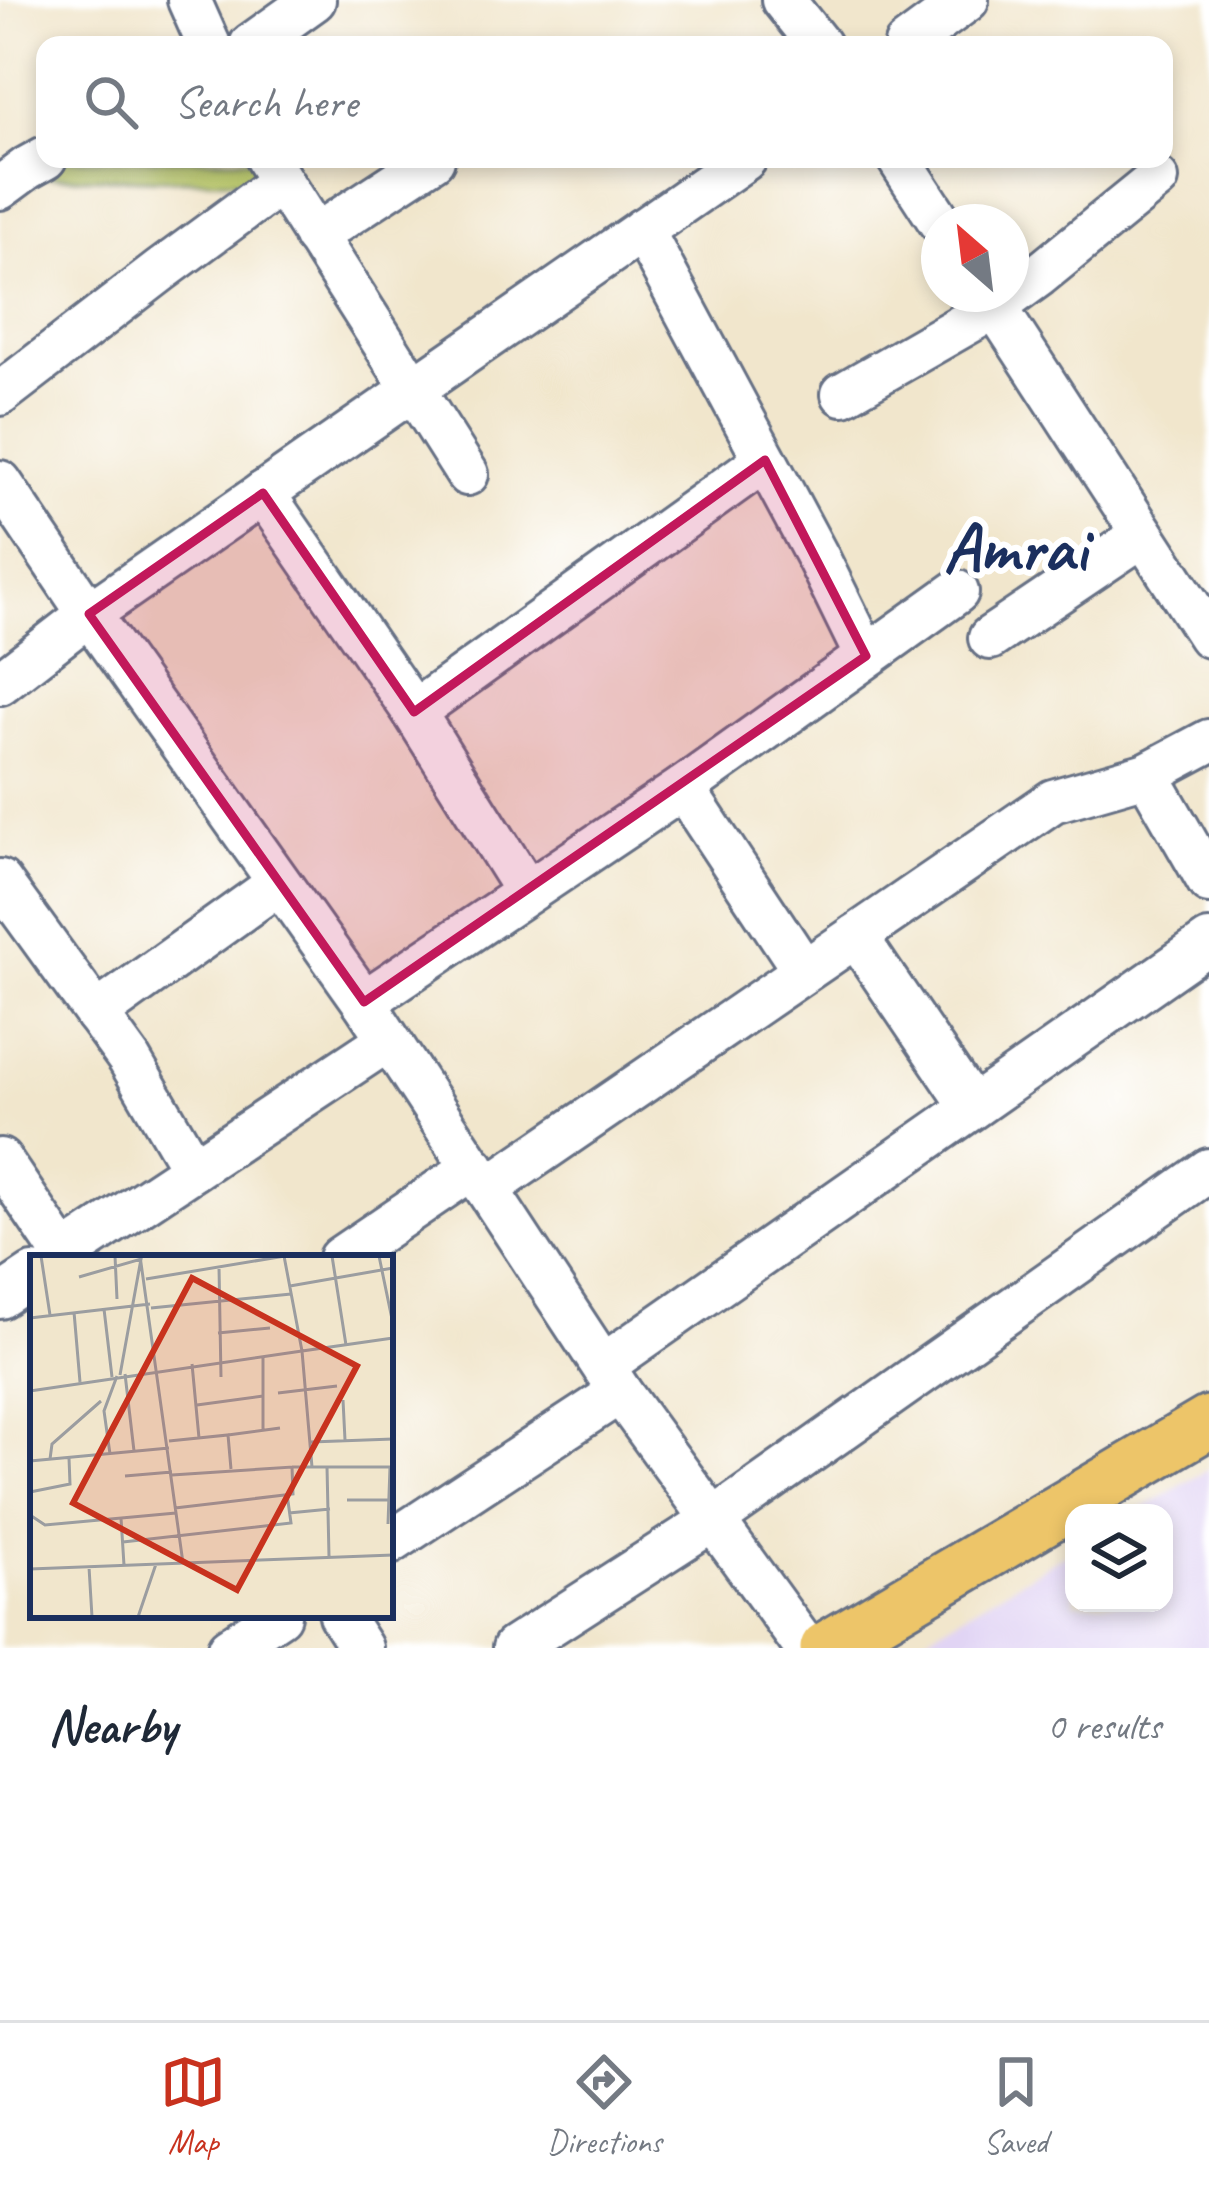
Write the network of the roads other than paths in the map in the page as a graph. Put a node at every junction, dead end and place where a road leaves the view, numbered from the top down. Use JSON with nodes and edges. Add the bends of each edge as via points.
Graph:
{"nodes":[{"id":1,"x":189,"y":0,"type":"edge"},
{"id":2,"x":314,"y":0,"type":"edge"},
{"id":3,"x":783,"y":0,"type":"edge"},
{"id":4,"x":968,"y":0,"type":"edge"},
{"id":5,"x":205,"y":36,"type":"edge"},
{"id":6,"x":264,"y":36,"type":"edge"},
{"id":7,"x":812,"y":36,"type":"edge"},
{"id":8,"x":918,"y":36,"type":"edge"},
{"id":9,"x":36,"y":164,"type":"edge"},
{"id":10,"x":419,"y":168,"type":"edge"},
{"id":11,"x":732,"y":168,"type":"edge"},
{"id":12,"x":905,"y":168,"type":"edge"},
{"id":13,"x":274,"y":171,"type":"edge"},
{"id":14,"x":1157,"y":179,"type":"dead end"},
{"id":15,"x":0,"y":188,"type":"edge"},
{"id":16,"x":928,"y":204,"type":"edge"},
{"id":17,"x":643,"y":230,"type":"junction"},
{"id":18,"x":315,"y":236,"type":"junction"},
{"id":19,"x":1029,"y":280,"type":"edge"},
{"id":20,"x":972,"y":312,"type":"edge"},
{"id":21,"x":999,"y":312,"type":"edge"},
{"id":22,"x":412,"y":390,"type":"junction"},
{"id":23,"x":0,"y":394,"type":"edge"},
{"id":24,"x":843,"y":394,"type":"dead end"},
{"id":25,"x":765,"y":460,"type":"junction"},
{"id":26,"x":467,"y":474,"type":"dead end"},
{"id":27,"x":0,"y":482,"type":"edge"},
{"id":28,"x":263,"y":493,"type":"junction"},
{"id":29,"x":1143,"y":535,"type":"junction"},
{"id":30,"x":1191,"y":572,"type":"edge"},
{"id":31,"x":957,"y":592,"type":"dead end"},
{"id":32,"x":89,"y":614,"type":"junction"},
{"id":33,"x":1209,"y":636,"type":"edge"},
{"id":34,"x":990,"y":638,"type":"dead end"},
{"id":35,"x":866,"y":656,"type":"junction"},
{"id":36,"x":0,"y":683,"type":"edge"},
{"id":37,"x":414,"y":712,"type":"junction"},
{"id":38,"x":1209,"y":741,"type":"edge"},
{"id":39,"x":1147,"y":774,"type":"junction"},
{"id":40,"x":683,"y":788,"type":"junction"},
{"id":41,"x":0,"y":881,"type":"edge"},
{"id":42,"x":1209,"y":882,"type":"edge"},
{"id":43,"x":279,"y":883,"type":"junction"},
{"id":44,"x":527,"y":892,"type":"junction"},
{"id":45,"x":856,"y":936,"type":"junction"},
{"id":46,"x":1206,"y":950,"type":"edge"},
{"id":47,"x":804,"y":971,"type":"junction"},
{"id":48,"x":364,"y":1002,"type":"junction"},
{"id":49,"x":96,"y":1014,"type":"junction"},
{"id":50,"x":388,"y":1040,"type":"junction"},
{"id":51,"x":972,"y":1107,"type":"junction"},
{"id":52,"x":0,"y":1160,"type":"edge"},
{"id":53,"x":194,"y":1169,"type":"junction"},
{"id":54,"x":1209,"y":1169,"type":"edge"},
{"id":55,"x":481,"y":1178,"type":"junction"},
{"id":56,"x":48,"y":1255,"type":"edge"},
{"id":57,"x":64,"y":1255,"type":"edge"},
{"id":58,"x":345,"y":1255,"type":"edge"},
{"id":59,"x":30,"y":1277,"type":"edge"},
{"id":60,"x":0,"y":1297,"type":"edge"},
{"id":61,"x":612,"y":1379,"type":"junction"},
{"id":62,"x":1209,"y":1422,"type":"edge"},
{"id":63,"x":713,"y":1520,"type":"junction"},
{"id":64,"x":393,"y":1541,"type":"edge"},
{"id":65,"x":274,"y":1618,"type":"edge"},
{"id":66,"x":342,"y":1618,"type":"edge"},
{"id":67,"x":229,"y":1648,"type":"edge"},
{"id":68,"x":361,"y":1648,"type":"edge"},
{"id":69,"x":514,"y":1648,"type":"edge"},
{"id":70,"x":806,"y":1648,"type":"edge"},
{"id":71,"x":826,"y":1648,"type":"edge"}],
"edges":[{"from":1,"to":5,"type":"street"},
{"from":2,"to":6,"type":"street"},
{"from":3,"to":7,"type":"street"},
{"from":4,"to":8,"type":"street"},
{"from":9,"to":15,"type":"street"},
{"from":10,"to":18,"type":"street"},
{"from":11,"to":17,"type":"street"},
{"from":12,"to":16,"type":"street"},
{"from":13,"to":18,"type":"street"},
{"from":13,"to":23,"type":"street"},
{"from":14,"to":19,"type":"street"},
{"from":17,"to":22,"type":"street"},
{"from":17,"to":25,"type":"street"},
{"from":18,"to":22,"type":"street"},
{"from":20,"to":24,"type":"street"},
{"from":21,"to":29,"type":"street"},
{"from":22,"to":26,"type":"street"},
{"from":22,"to":28,"type":"street"},
{"from":25,"to":35,"type":"street"},
{"from":25,"to":37,"type":"street"},
{"from":27,"to":32,"type":"street"},
{"from":28,"to":32,"type":"street"},
{"from":28,"to":37,"type":"street"},
{"from":29,"to":30,"type":"street"},
{"from":29,"to":34,"type":"street"},
{"from":30,"to":33,"type":"street"},
{"from":31,"to":35,"type":"street"},
{"from":32,"to":36,"type":"street"},
{"from":32,"to":43,"type":"street"},
{"from":35,"to":40,"type":"street"},
{"from":37,"to":44,"type":"street"},
{"from":38,"to":39,"type":"street"},
{"from":39,"to":42,"type":"street"},
{"from":39,"to":45,"type":"street","via":[[1053,801]]},
{"from":40,"to":44,"type":"street"},
{"from":40,"to":47,"type":"street"},
{"from":41,"to":49,"type":"street"},
{"from":43,"to":48,"type":"street"},
{"from":43,"to":49,"type":"street"},
{"from":44,"to":48,"type":"street"},
{"from":45,"to":47,"type":"street"},
{"from":45,"to":51,"type":"street"},
{"from":46,"to":51,"type":"street"},
{"from":47,"to":55,"type":"street"},
{"from":48,"to":50,"type":"street"},
{"from":49,"to":53,"type":"street"},
{"from":50,"to":53,"type":"street"},
{"from":50,"to":55,"type":"street"},
{"from":51,"to":61,"type":"street"},
{"from":52,"to":56,"type":"street"},
{"from":53,"to":57,"type":"street"},
{"from":54,"to":63,"type":"street"},
{"from":55,"to":58,"type":"street"},
{"from":55,"to":61,"type":"street"},
{"from":59,"to":60,"type":"street"},
{"from":61,"to":63,"type":"street"},
{"from":61,"to":64,"type":"street"},
{"from":62,"to":71,"type":"main road"},
{"from":63,"to":69,"type":"street"},
{"from":63,"to":70,"type":"street"},
{"from":65,"to":67,"type":"street"},
{"from":66,"to":68,"type":"street"}]}
